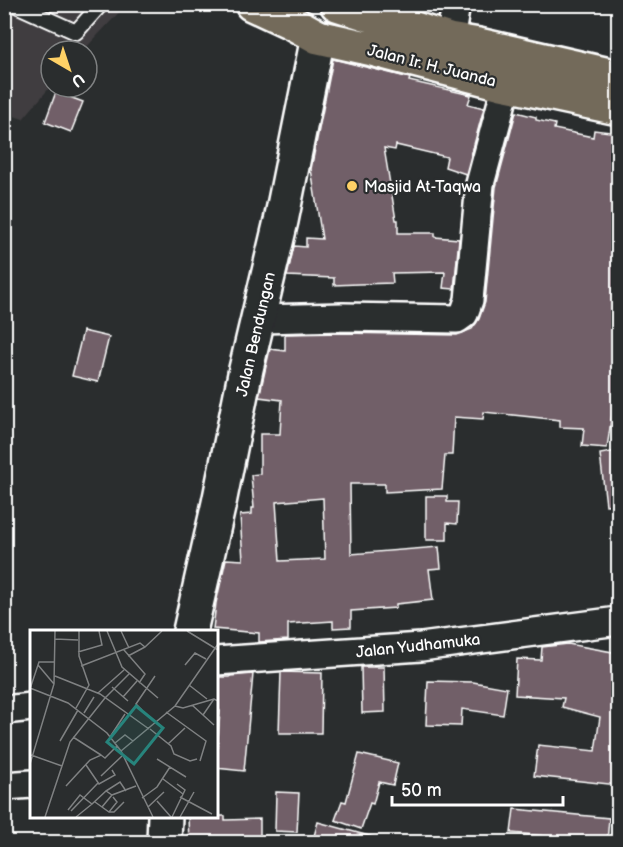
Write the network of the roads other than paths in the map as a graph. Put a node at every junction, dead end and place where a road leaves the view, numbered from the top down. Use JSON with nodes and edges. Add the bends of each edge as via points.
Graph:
{"nodes":[{"id":1,"x":14,"y":4,"type":"edge"},
{"id":2,"x":101,"y":4,"type":"edge"},
{"id":3,"x":252,"y":4,"type":"edge"},
{"id":4,"x":337,"y":4,"type":"edge"},
{"id":5,"x":456,"y":4,"type":"edge"},
{"id":6,"x":318,"y":37,"type":"junction"},
{"id":7,"x":447,"y":54,"type":"junction"},
{"id":8,"x":618,"y":77,"type":"edge"},
{"id":9,"x":507,"y":83,"type":"junction"},
{"id":10,"x":618,"y":108,"type":"edge"},
{"id":11,"x":260,"y":319,"type":"junction"},
{"id":12,"x":618,"y":621,"type":"edge"},
{"id":13,"x":190,"y":630,"type":"edge"},
{"id":14,"x":218,"y":661,"type":"edge"},
{"id":15,"x":30,"y":707,"type":"edge"},
{"id":16,"x":4,"y":710,"type":"edge"},
{"id":17,"x":30,"y":784,"type":"edge"},
{"id":18,"x":4,"y":786,"type":"edge"},
{"id":19,"x":165,"y":817,"type":"edge"},
{"id":20,"x":164,"y":843,"type":"edge"}],
"edges":[{"from":1,"to":2,"type":"lane","via":[[76,32]]},
{"from":3,"to":6,"type":"highway","name":"Jalan Ir. H. Juanda"},
{"from":4,"to":7,"type":"highway","name":"Jalan Ir. H. Juanda"},
{"from":5,"to":7,"type":"street"},
{"from":6,"to":7,"type":"highway","name":"Jalan Ir. H. Juanda"},
{"from":6,"to":11,"type":"street","name":"Jalan Bendungan"},
{"from":7,"to":8,"type":"highway","name":"Jalan Ir. H. Juanda","via":[[479,45]]},
{"from":7,"to":9,"type":"highway","name":"Jalan Ir. H. Juanda"},
{"from":9,"to":10,"type":"highway","name":"Jalan Ir. H. Juanda"},
{"from":9,"to":11,"type":"street","via":[[480,184],[469,300],[464,314],[457,320],[343,316]]},
{"from":11,"to":13,"type":"street","name":"Jalan Bendungan"},
{"from":12,"to":14,"type":"street","name":"Jalan Yudhamuka","via":[[422,647]]},
{"from":15,"to":16,"type":"street"},
{"from":17,"to":18,"type":"street"},
{"from":19,"to":20,"type":"street"}]}
